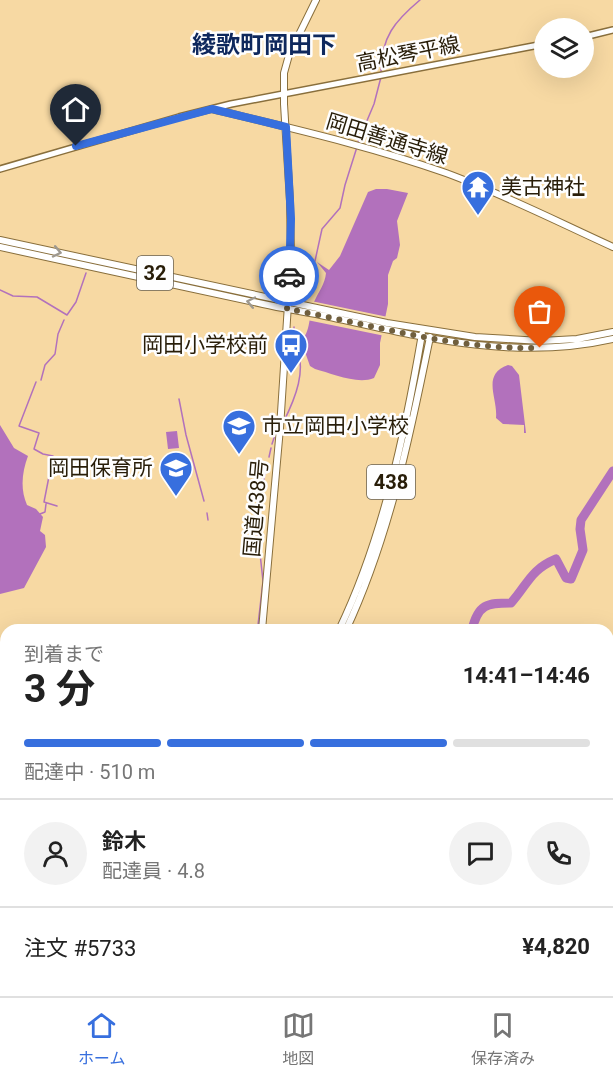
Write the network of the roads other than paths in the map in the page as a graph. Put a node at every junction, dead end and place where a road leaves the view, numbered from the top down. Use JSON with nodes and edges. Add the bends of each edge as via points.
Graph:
{"nodes":[{"id":1,"x":316,"y":0,"type":"edge"},
{"id":2,"x":613,"y":30,"type":"edge"},
{"id":3,"x":594,"y":35,"type":"edge"},
{"id":4,"x":534,"y":46,"type":"edge"},
{"id":5,"x":283,"y":94,"type":"junction"},
{"id":6,"x":212,"y":109,"type":"junction"},
{"id":7,"x":286,"y":127,"type":"junction"},
{"id":8,"x":0,"y":169,"type":"edge"},
{"id":9,"x":0,"y":240,"type":"edge"},
{"id":10,"x":0,"y":247,"type":"edge"},
{"id":11,"x":613,"y":247,"type":"edge"},
{"id":12,"x":287,"y":305,"type":"junction"},
{"id":13,"x":387,"y":326,"type":"junction"},
{"id":14,"x":427,"y":330,"type":"junction"},
{"id":15,"x":613,"y":332,"type":"edge"},
{"id":16,"x":426,"y":338,"type":"junction"},
{"id":17,"x":613,"y":339,"type":"edge"},
{"id":18,"x":263,"y":624,"type":"edge"},
{"id":19,"x":342,"y":624,"type":"edge"},
{"id":20,"x":348,"y":624,"type":"edge"}],
"edges":[{"from":1,"to":5,"type":"main road","name":"国道438号","via":[[286,63]]},
{"from":2,"to":3,"type":"main road"},
{"from":4,"to":5,"type":"main road","name":"高松琴平線"},
{"from":5,"to":6,"type":"main road","name":"高松琴平線"},
{"from":5,"to":7,"type":"main road","name":"国道438号"},
{"from":6,"to":7,"type":"main road","name":"岡田善通寺線"},
{"from":6,"to":8,"type":"main road","name":"高松琴平線"},
{"from":7,"to":11,"type":"main road","name":"岡田善通寺線","via":[[446,173]]},
{"from":7,"to":12,"type":"main road","name":"国道438号","via":[[291,219]]},
{"from":9,"to":12,"type":"main road","number":"32","one_way":true},
{"from":12,"to":10,"type":"main road","number":"32","one_way":true},
{"from":12,"to":13,"type":"main road","number":"32"},
{"from":12,"to":18,"type":"main road","name":"国道438号"},
{"from":13,"to":14,"type":"main road","number":"32"},
{"from":13,"to":16,"type":"main road","number":"32"},
{"from":14,"to":15,"type":"main road","number":"32","via":[[541,341]]},
{"from":14,"to":16,"type":"main road","number":"438"},
{"from":16,"to":17,"type":"main road","number":"32","via":[[513,349]]},
{"from":16,"to":19,"type":"main road","number":"438","via":[[381,520]]},
{"from":16,"to":20,"type":"main road","number":"438","via":[[388,520]]}]}
